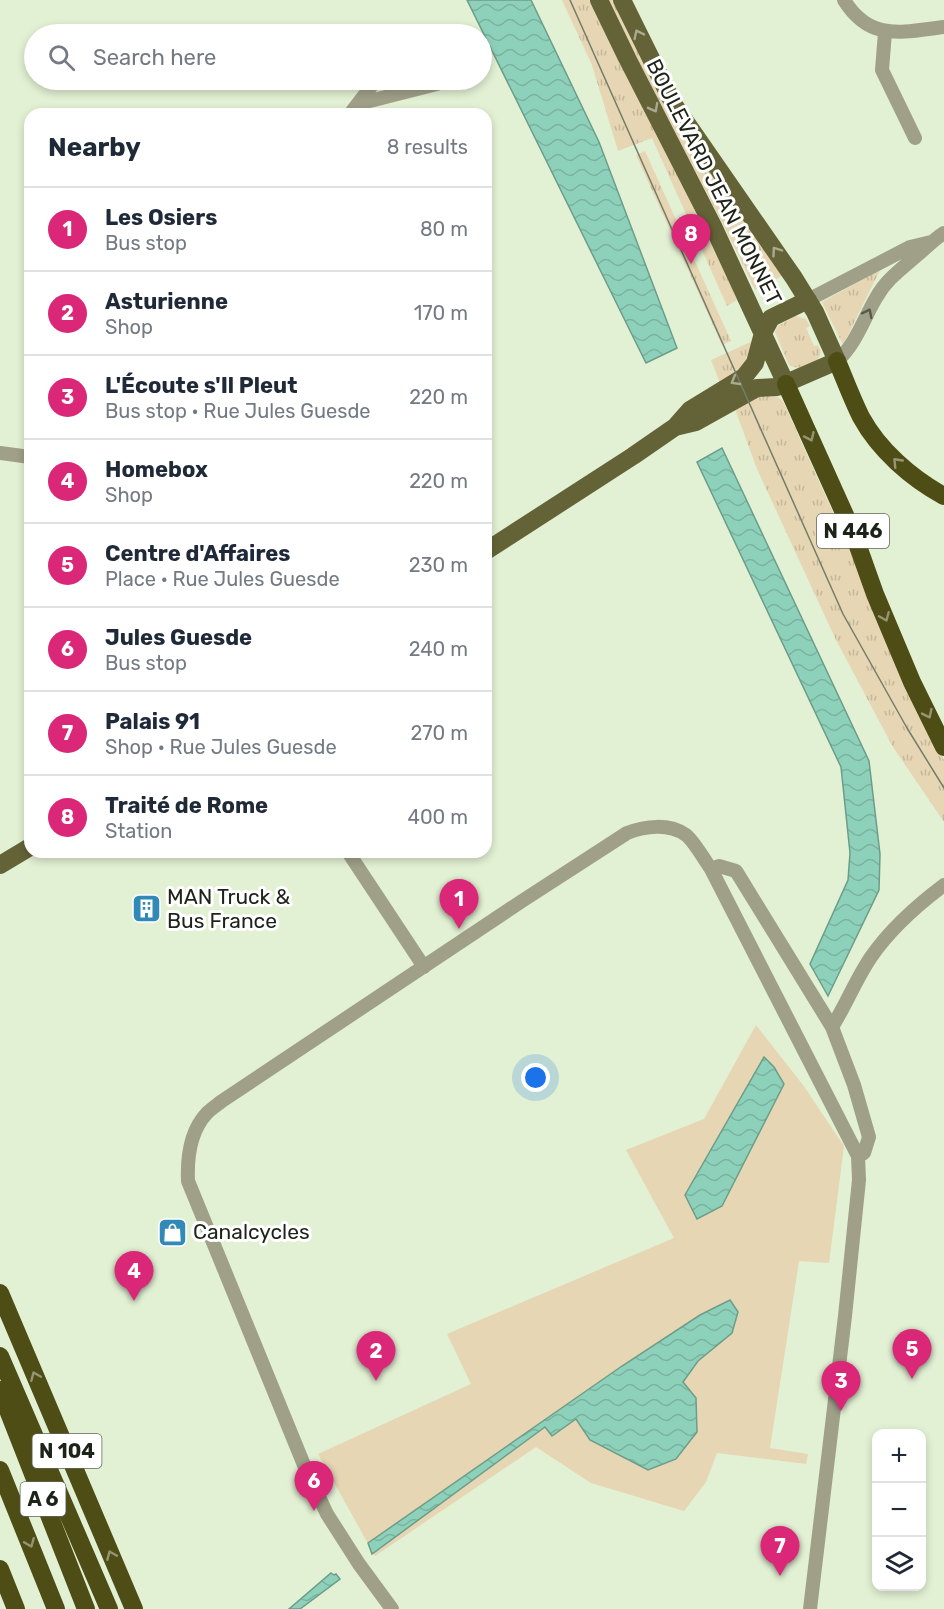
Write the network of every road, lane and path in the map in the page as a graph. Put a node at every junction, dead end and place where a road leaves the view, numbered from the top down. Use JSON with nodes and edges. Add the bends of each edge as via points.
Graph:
{"nodes":[{"id":1,"x":599,"y":0,"type":"edge"},
{"id":2,"x":622,"y":0,"type":"edge"},
{"id":3,"x":844,"y":0,"type":"edge"},
{"id":4,"x":944,"y":27,"type":"edge"},
{"id":5,"x":885,"y":32,"type":"junction"},
{"id":6,"x":368,"y":90,"type":"edge"},
{"id":7,"x":417,"y":90,"type":"edge"},
{"id":8,"x":355,"y":108,"type":"edge"},
{"id":9,"x":357,"y":108,"type":"edge"},
{"id":10,"x":915,"y":138,"type":"dead end"},
{"id":11,"x":944,"y":233,"type":"edge"},
{"id":12,"x":931,"y":242,"type":"junction"},
{"id":13,"x":808,"y":300,"type":"junction"},
{"id":14,"x":764,"y":333,"type":"junction"},
{"id":15,"x":837,"y":362,"type":"junction"},
{"id":16,"x":786,"y":384,"type":"junction"},
{"id":17,"x":675,"y":427,"type":"junction"},
{"id":18,"x":0,"y":453,"type":"edge"},
{"id":19,"x":24,"y":456,"type":"edge"},
{"id":20,"x":944,"y":496,"type":"edge"},
{"id":21,"x":492,"y":547,"type":"edge"},
{"id":22,"x":944,"y":747,"type":"edge"},
{"id":23,"x":24,"y":851,"type":"edge"},
{"id":24,"x":352,"y":858,"type":"edge"},
{"id":25,"x":0,"y":865,"type":"edge"},
{"id":26,"x":711,"y":869,"type":"junction"},
{"id":27,"x":944,"y":885,"type":"edge"},
{"id":28,"x":424,"y":967,"type":"junction"},
{"id":29,"x":832,"y":1027,"type":"junction"},
{"id":30,"x":858,"y":1156,"type":"junction"},
{"id":31,"x":0,"y":1293,"type":"edge"},
{"id":32,"x":0,"y":1356,"type":"edge"},
{"id":33,"x":0,"y":1390,"type":"edge"},
{"id":34,"x":0,"y":1470,"type":"edge"},
{"id":35,"x":0,"y":1569,"type":"edge"},
{"id":36,"x":16,"y":1609,"type":"edge"},
{"id":37,"x":56,"y":1609,"type":"edge"},
{"id":38,"x":86,"y":1609,"type":"edge"},
{"id":39,"x":109,"y":1609,"type":"edge"},
{"id":40,"x":134,"y":1609,"type":"edge"},
{"id":41,"x":392,"y":1609,"type":"edge"},
{"id":42,"x":810,"y":1609,"type":"edge"}],
"edges":[{"from":1,"to":14,"type":"main road","name":"BOULEVARD JEAN MONNET","one_way":true},
{"from":13,"to":2,"type":"main road","one_way":true,"via":[[674,105]]},
{"from":3,"to":5,"type":"street","via":[[861,21]]},
{"from":4,"to":5,"type":"street"},
{"from":5,"to":10,"type":"street","via":[[882,70]]},
{"from":6,"to":8,"type":"street"},
{"from":7,"to":9,"type":"street"},
{"from":11,"to":12,"type":"street"},
{"from":12,"to":13,"type":"street","via":[[910,247]]},
{"from":15,"to":12,"type":"street","one_way":true,"via":[[849,351],[877,295],[894,274]]},
{"from":13,"to":14,"type":"main road","via":[[771,318]]},
{"from":13,"to":15,"type":"main road"},
{"from":14,"to":16,"type":"main road","name":"BOULEVARD JEAN MONNET"},
{"from":14,"to":17,"type":"main road","one_way":true,"via":[[755,363],[747,374],[690,410]]},
{"from":15,"to":16,"type":"main road"},
{"from":20,"to":15,"type":"highway","one_way":true,"via":[[908,472],[874,435]]},
{"from":16,"to":17,"type":"main road","via":[[757,388],[696,422]]},
{"from":16,"to":22,"type":"highway","number":"N 446","one_way":true,"via":[[854,535],[912,682]]},
{"from":17,"to":21,"type":"main road"},
{"from":18,"to":19,"type":"street"},
{"from":23,"to":25,"type":"main road"},
{"from":24,"to":28,"type":"street"},
{"from":26,"to":28,"type":"street","via":[[686,835],[656,826],[640,828]]},
{"from":26,"to":29,"type":"street","via":[[719,866],[736,871]]},
{"from":26,"to":30,"type":"street"},
{"from":27,"to":29,"type":"street","via":[[893,928],[870,959]]},
{"from":28,"to":41,"type":"street","via":[[206,1113],[196,1130],[187,1163],[188,1181],[304,1465],[327,1514]]},
{"from":29,"to":30,"type":"street","via":[[869,1137],[864,1153]]},
{"from":30,"to":42,"type":"street","via":[[845,1316]]},
{"from":40,"to":31,"type":"highway","number":"N 104","one_way":true},
{"from":32,"to":39,"type":"highway"},
{"from":33,"to":38,"type":"highway","number":"A 6"},
{"from":34,"to":37,"type":"highway","number":"A 6","one_way":true},
{"from":35,"to":36,"type":"highway"}]}
